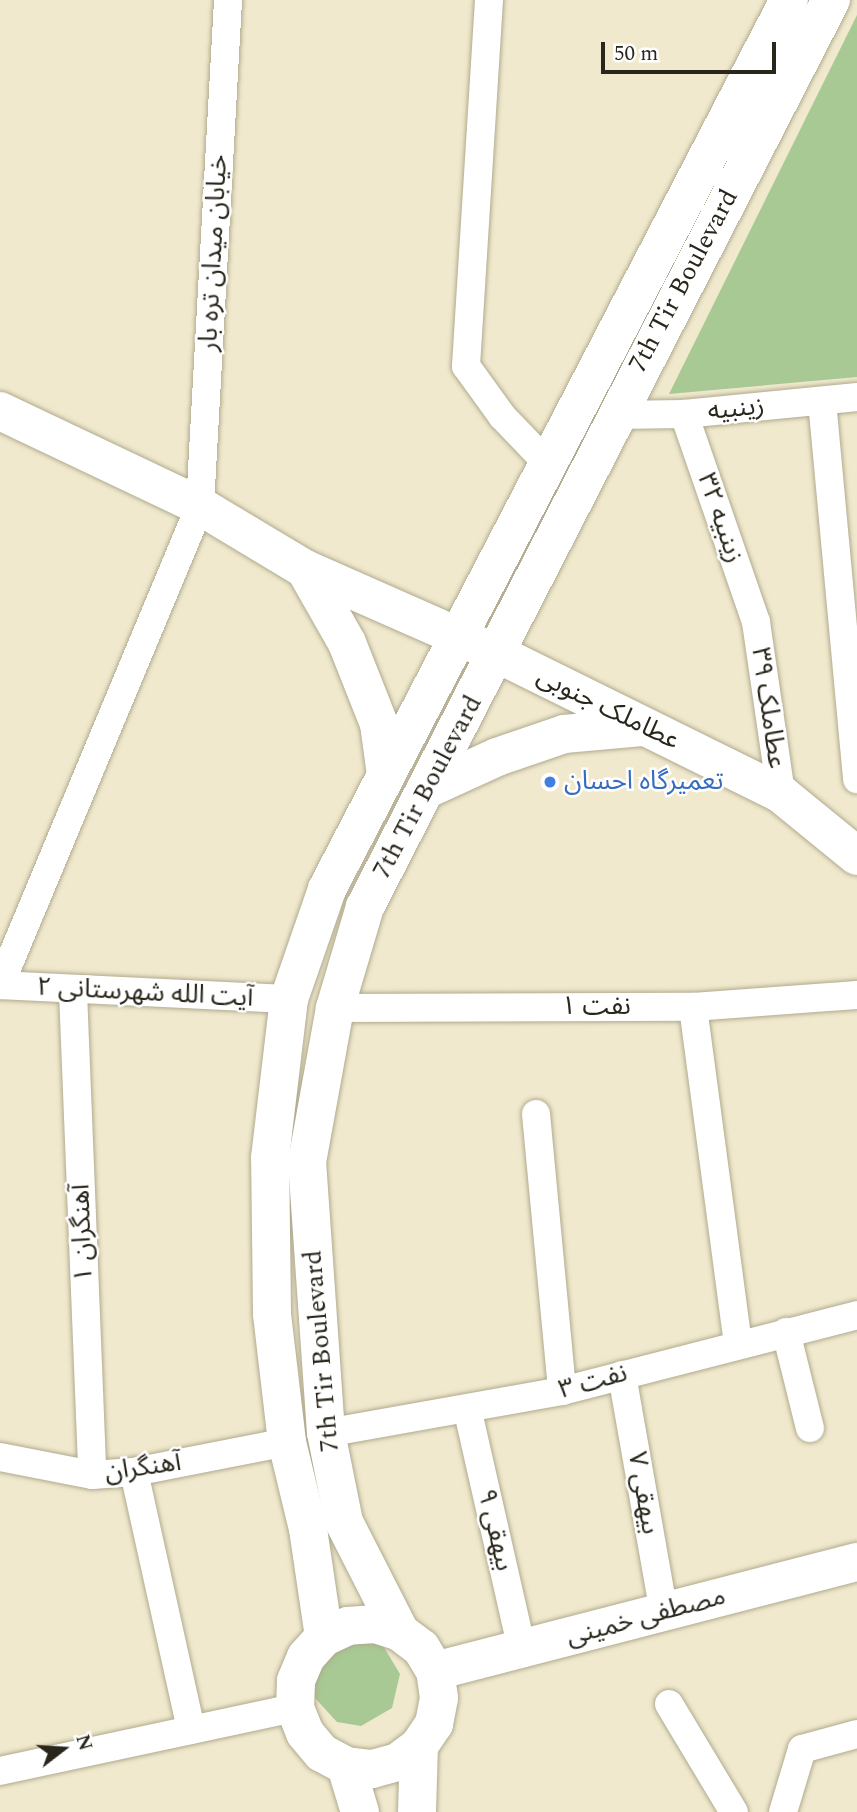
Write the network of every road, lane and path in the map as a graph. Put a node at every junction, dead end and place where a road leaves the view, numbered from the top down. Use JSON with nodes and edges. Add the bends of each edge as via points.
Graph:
{"nodes":[{"id":1,"x":228,"y":0,"type":"edge"},
{"id":2,"x":489,"y":0,"type":"edge"},
{"id":3,"x":789,"y":0,"type":"edge"},
{"id":4,"x":831,"y":0,"type":"edge"},
{"id":5,"x":645,"y":319,"type":"junction"},
{"id":6,"x":857,"y":397,"type":"edge"},
{"id":7,"x":822,"y":401,"type":"junction"},
{"id":8,"x":0,"y":411,"type":"edge"},
{"id":9,"x":684,"y":414,"type":"junction"},
{"id":10,"x":614,"y":415,"type":"junction"},
{"id":11,"x":547,"y":463,"type":"junction"},
{"id":12,"x":200,"y":506,"type":"junction"},
{"id":13,"x":305,"y":569,"type":"junction"},
{"id":14,"x":756,"y":622,"type":"joint"},
{"id":15,"x":458,"y":636,"type":"junction"},
{"id":16,"x":498,"y":654,"type":"junction"},
{"id":17,"x":642,"y":727,"type":"junction"},
{"id":18,"x":386,"y":775,"type":"junction"},
{"id":19,"x":857,"y":779,"type":"edge"},
{"id":20,"x":425,"y":790,"type":"junction"},
{"id":21,"x":781,"y":794,"type":"junction"},
{"id":22,"x":857,"y":856,"type":"edge"},
{"id":23,"x":327,"y":889,"type":"junction"},
{"id":24,"x":365,"y":907,"type":"junction"},
{"id":25,"x":0,"y":985,"type":"edge"},
{"id":26,"x":74,"y":992,"type":"junction"},
{"id":27,"x":857,"y":995,"type":"edge"},
{"id":28,"x":289,"y":999,"type":"junction"},
{"id":29,"x":693,"y":1007,"type":"junction"},
{"id":30,"x":335,"y":1008,"type":"junction"},
{"id":31,"x":536,"y":1114,"type":"dead end"},
{"id":32,"x":857,"y":1315,"type":"edge"},
{"id":33,"x":786,"y":1332,"type":"junction"},
{"id":34,"x":738,"y":1344,"type":"junction"},
{"id":35,"x":622,"y":1375,"type":"junction"},
{"id":36,"x":562,"y":1391,"type":"junction"},
{"id":37,"x":468,"y":1412,"type":"junction"},
{"id":38,"x":810,"y":1428,"type":"dead end"},
{"id":39,"x":326,"y":1433,"type":"junction"},
{"id":40,"x":287,"y":1442,"type":"junction"},
{"id":41,"x":0,"y":1457,"type":"edge"},
{"id":42,"x":134,"y":1472,"type":"junction"},
{"id":43,"x":92,"y":1475,"type":"junction"},
{"id":44,"x":857,"y":1562,"type":"edge"},
{"id":45,"x":664,"y":1612,"type":"junction"},
{"id":46,"x":400,"y":1632,"type":"junction"},
{"id":47,"x":324,"y":1637,"type":"junction"},
{"id":48,"x":522,"y":1649,"type":"junction"},
{"id":49,"x":435,"y":1671,"type":"junction"},
{"id":50,"x":669,"y":1704,"type":"dead end"},
{"id":51,"x":295,"y":1708,"type":"junction"},
{"id":52,"x":191,"y":1730,"type":"junction"},
{"id":53,"x":857,"y":1734,"type":"edge"},
{"id":54,"x":419,"y":1746,"type":"junction"},
{"id":55,"x":346,"y":1766,"type":"junction"},
{"id":56,"x":0,"y":1771,"type":"edge"},
{"id":57,"x":360,"y":1812,"type":"edge"},
{"id":58,"x":418,"y":1812,"type":"edge"},
{"id":59,"x":734,"y":1812,"type":"edge"},
{"id":60,"x":783,"y":1812,"type":"edge"}],
"edges":[{"from":1,"to":12,"type":"street","name":"خیابان میدان تره بار"},
{"from":2,"to":11,"type":"street","via":[[466,366],[502,416]]},
{"from":3,"to":5,"type":"main road","name":"7th Tir Boulevard"},
{"from":4,"to":5,"type":"main road","name":"7th Tir Boulevard"},
{"from":5,"to":10,"type":"main road","name":"7th Tir Boulevard"},
{"from":5,"to":11,"type":"main road","name":"7th Tir Boulevard"},
{"from":6,"to":7,"type":"street","name":"زینبیه"},
{"from":7,"to":9,"type":"street","name":"زینبیه"},
{"from":7,"to":19,"type":"street"},
{"from":8,"to":12,"type":"main road","name":"عطاملک جنوبی"},
{"from":9,"to":10,"type":"street","name":"زینبیه"},
{"from":9,"to":14,"type":"street","name":"زینبیه ۳۲"},
{"from":10,"to":16,"type":"main road","name":"7th Tir Boulevard"},
{"from":11,"to":15,"type":"main road","name":"7th Tir Boulevard"},
{"from":12,"to":13,"type":"main road","name":"عطاملک جنوبی"},
{"from":12,"to":25,"type":"street","name":"خیابان میدان تره بار"},
{"from":13,"to":15,"type":"main road","name":"عطاملک جنوبی"},
{"from":13,"to":18,"type":"main road","via":[[347,643],[379,724]]},
{"from":14,"to":21,"type":"street","name":"عطاملک ۳۹"},
{"from":15,"to":16,"type":"main road","name":"عطاملک جنوبی"},
{"from":15,"to":18,"type":"main road","name":"7th Tir Boulevard"},
{"from":16,"to":17,"type":"main road","name":"عطاملک جنوبی"},
{"from":16,"to":20,"type":"main road","name":"7th Tir Boulevard"},
{"from":17,"to":20,"type":"main road","via":[[564,734],[497,757]]},
{"from":17,"to":21,"type":"main road","name":"عطاملک جنوبی"},
{"from":18,"to":23,"type":"main road","name":"7th Tir Boulevard"},
{"from":20,"to":24,"type":"main road","name":"7th Tir Boulevard"},
{"from":21,"to":22,"type":"main road","name":"عطاملک جنوبی"},
{"from":23,"to":24,"type":"main road"},
{"from":23,"to":28,"type":"main road","name":"7th Tir Boulevard"},
{"from":24,"to":30,"type":"main road","name":"7th Tir Boulevard"},
{"from":25,"to":26,"type":"street","name":"آیت الله شهرستانی ۲"},
{"from":26,"to":28,"type":"street","name":"آیت الله شهرستانی ۲"},
{"from":26,"to":43,"type":"street","name":"آهنگران ۱"},
{"from":27,"to":29,"type":"street","name":"نفت ۱"},
{"from":28,"to":40,"type":"main road","name":"7th Tir Boulevard","via":[[270,1158],[272,1314]]},
{"from":29,"to":30,"type":"street","name":"نفت ۱"},
{"from":29,"to":34,"type":"street"},
{"from":30,"to":39,"type":"main road","name":"7th Tir Boulevard","via":[[307,1162]]},
{"from":31,"to":36,"type":"street"},
{"from":32,"to":33,"type":"street","name":"نفت ۳"},
{"from":33,"to":34,"type":"street","name":"نفت ۳"},
{"from":33,"to":38,"type":"street"},
{"from":34,"to":35,"type":"street","name":"نفت ۳"},
{"from":35,"to":36,"type":"street","name":"نفت ۳"},
{"from":35,"to":45,"type":"street","name":"بیهقی ۷"},
{"from":36,"to":37,"type":"street","name":"نفت ۳"},
{"from":37,"to":39,"type":"street","name":"نفت ۳"},
{"from":37,"to":48,"type":"street","name":"بیهقی ۹"},
{"from":39,"to":46,"type":"main road","name":"7th Tir Boulevard","via":[[344,1522]]},
{"from":40,"to":42,"type":"street","name":"آهنگران"},
{"from":40,"to":47,"type":"main road","name":"7th Tir Boulevard","via":[[308,1529]]},
{"from":41,"to":43,"type":"street","name":"آهنگران"},
{"from":42,"to":43,"type":"street","name":"آهنگران"},
{"from":42,"to":52,"type":"street"},
{"from":44,"to":45,"type":"main road","name":"مصطفی خمینی"},
{"from":45,"to":48,"type":"main road","name":"مصطفی خمینی"},
{"from":46,"to":47,"type":"main road","via":[[375,1624],[348,1626]]},
{"from":46,"to":49,"type":"main road","via":[[421,1648]]},
{"from":47,"to":51,"type":"main road","via":[[306,1657],[296,1681]]},
{"from":48,"to":49,"type":"main road","name":"مصطفی خمینی"},
{"from":49,"to":54,"type":"main road","via":[[439,1698],[434,1724]]},
{"from":50,"to":59,"type":"street"},
{"from":51,"to":52,"type":"street"},
{"from":51,"to":55,"type":"main road","via":[[304,1733],[322,1753]]},
{"from":52,"to":56,"type":"street"},
{"from":53,"to":60,"type":"street","via":[[802,1749]]},
{"from":54,"to":55,"type":"main road","via":[[398,1762],[372,1769]]},
{"from":54,"to":58,"type":"main road"},
{"from":55,"to":57,"type":"main road"}]}
